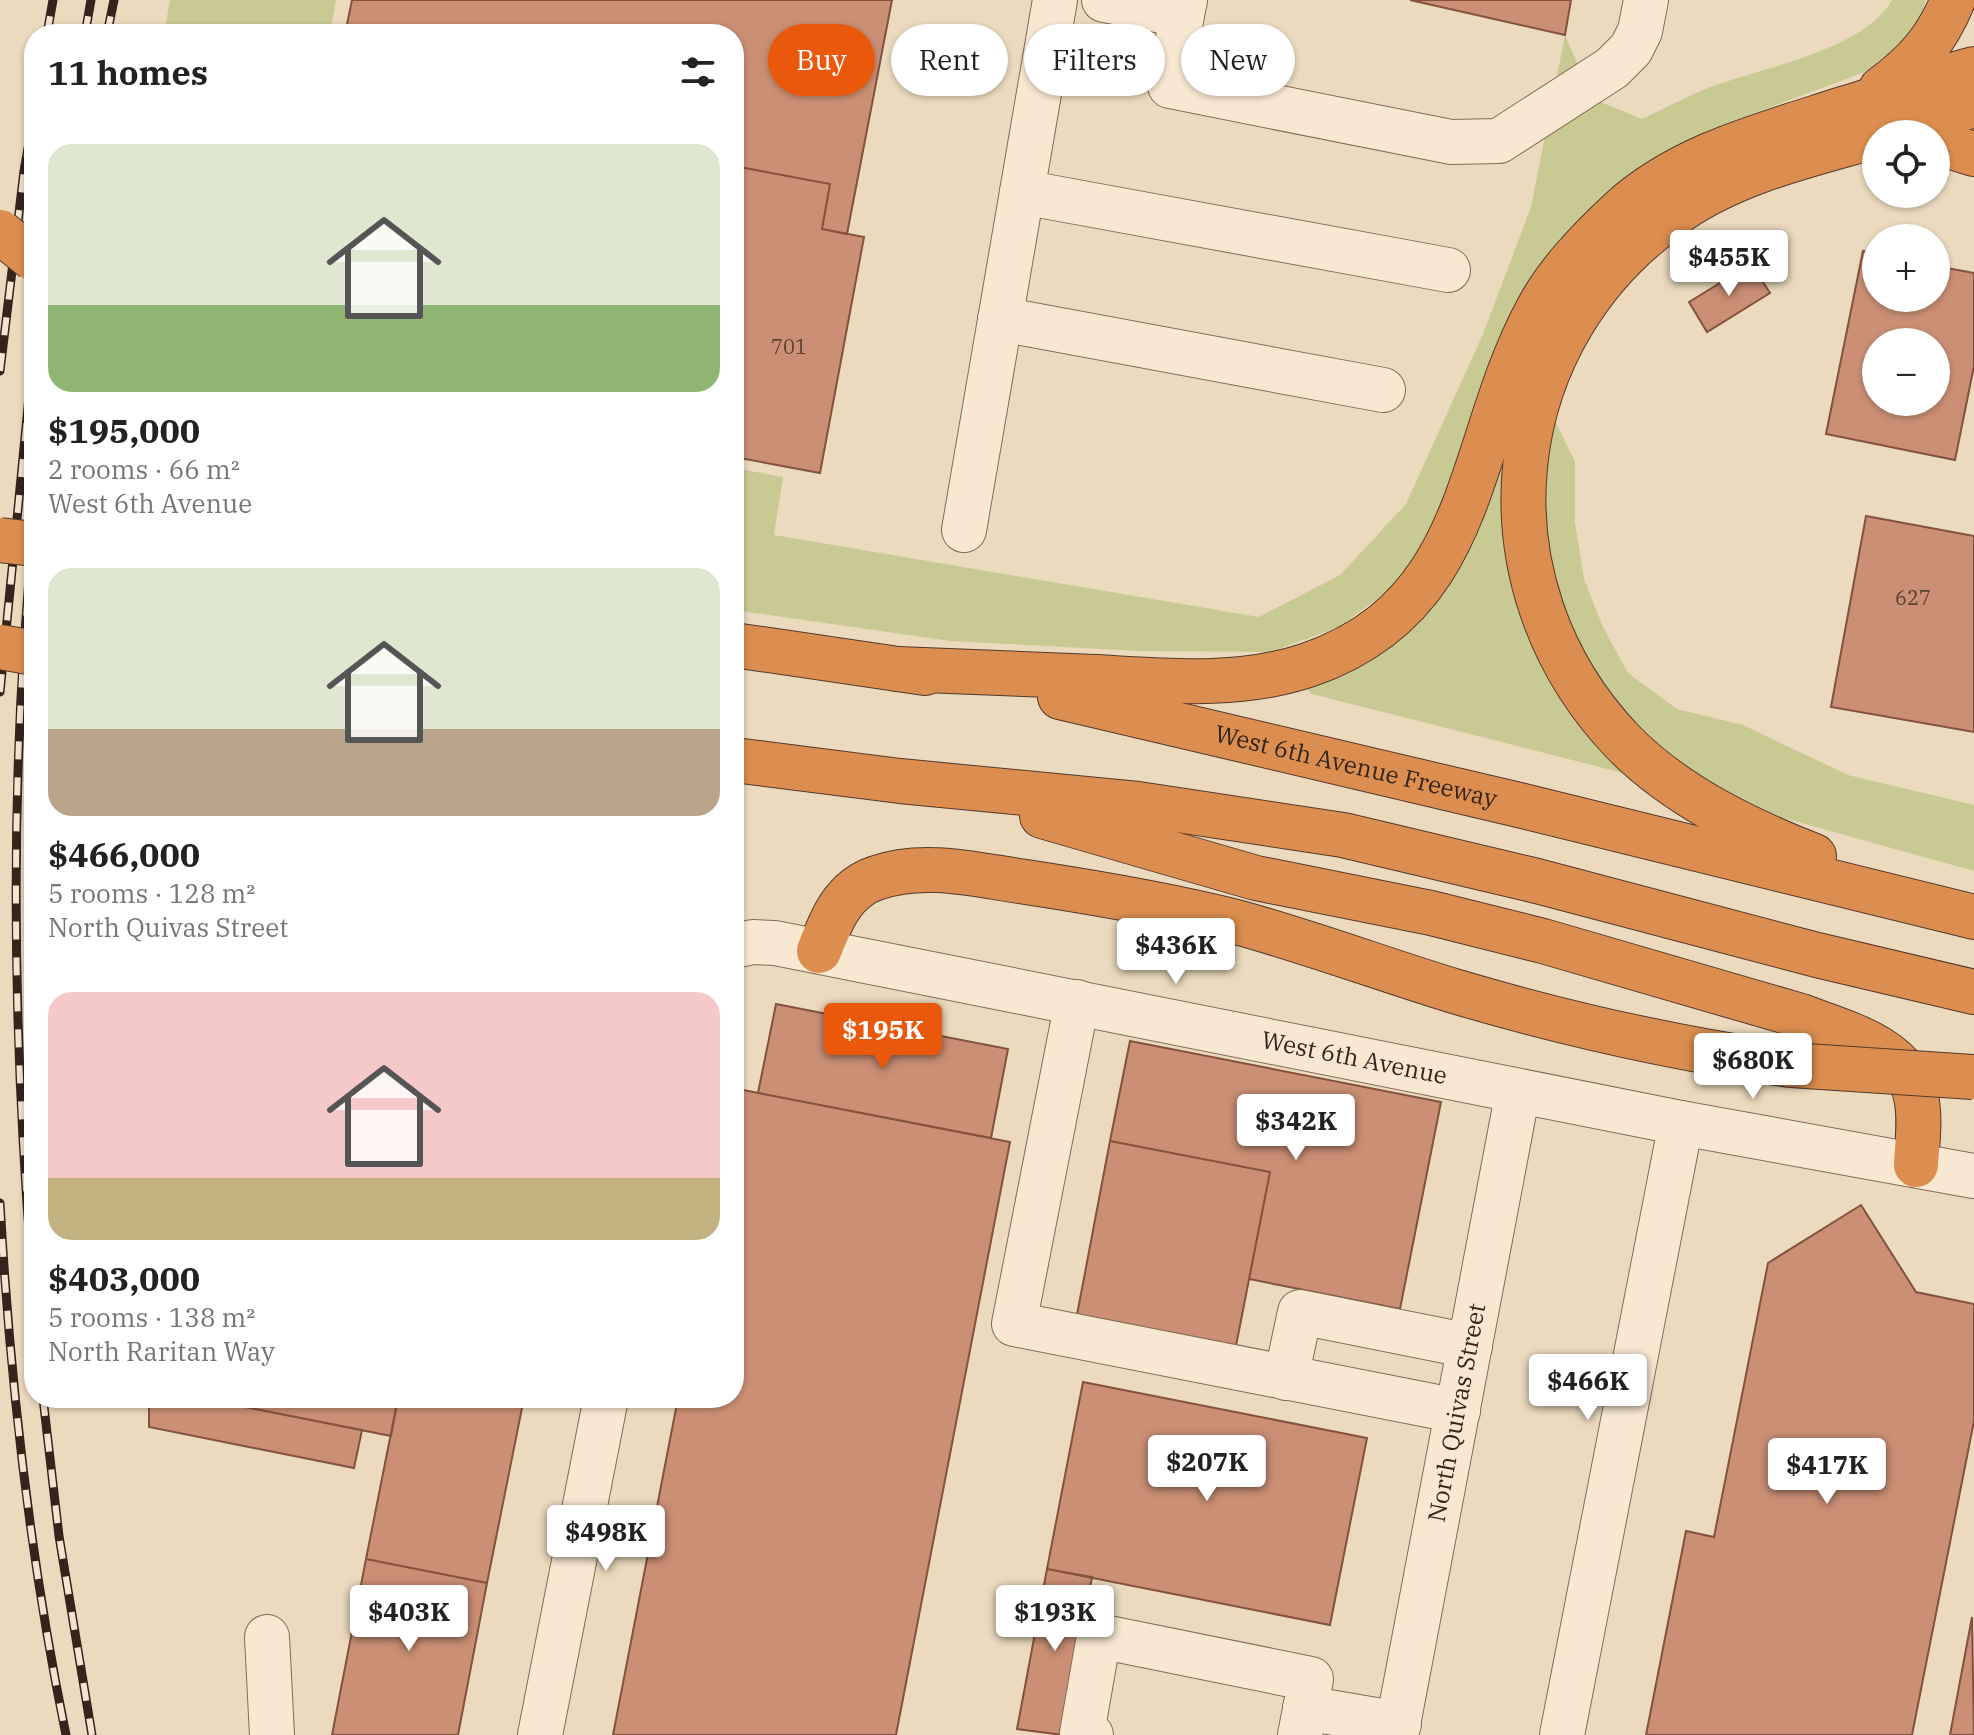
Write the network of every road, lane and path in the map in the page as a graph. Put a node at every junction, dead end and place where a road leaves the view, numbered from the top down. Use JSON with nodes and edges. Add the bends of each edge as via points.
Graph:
{"nodes":[{"id":1,"x":1055,"y":0,"type":"edge"},
{"id":2,"x":1104,"y":0,"type":"edge"},
{"id":3,"x":1646,"y":0,"type":"edge"},
{"id":4,"x":1953,"y":0,"type":"edge"},
{"id":5,"x":1183,"y":8,"type":"edge"},
{"id":6,"x":1974,"y":69,"type":"edge"},
{"id":7,"x":1974,"y":105,"type":"edge"},
{"id":8,"x":1928,"y":120,"type":"edge"},
{"id":9,"x":1797,"y":124,"type":"junction"},
{"id":10,"x":1862,"y":140,"type":"edge"},
{"id":11,"x":1950,"y":146,"type":"edge"},
{"id":12,"x":1974,"y":154,"type":"edge"},
{"id":13,"x":1022,"y":192,"type":"junction"},
{"id":14,"x":0,"y":232,"type":"edge"},
{"id":15,"x":24,"y":251,"type":"edge"},
{"id":16,"x":1448,"y":270,"type":"dead end"},
{"id":17,"x":0,"y":273,"type":"edge"},
{"id":18,"x":24,"y":284,"type":"edge"},
{"id":19,"x":1000,"y":319,"type":"junction"},
{"id":20,"x":1383,"y":390,"type":"dead end"},
{"id":21,"x":964,"y":530,"type":"dead end"},
{"id":22,"x":0,"y":540,"type":"edge"},
{"id":23,"x":24,"y":543,"type":"edge"},
{"id":24,"x":744,"y":646,"type":"edge"},
{"id":25,"x":0,"y":647,"type":"edge"},
{"id":26,"x":24,"y":651,"type":"edge"},
{"id":27,"x":898,"y":669,"type":"junction"},
{"id":28,"x":744,"y":761,"type":"edge"},
{"id":29,"x":900,"y":781,"type":"junction"},
{"id":30,"x":1974,"y":916,"type":"edge"},
{"id":31,"x":744,"y":944,"type":"edge"},
{"id":32,"x":819,"y":951,"type":"junction"},
{"id":33,"x":1974,"y":992,"type":"edge"},
{"id":34,"x":1077,"y":1002,"type":"junction"},
{"id":35,"x":1973,"y":1077,"type":"edge"},
{"id":36,"x":1518,"y":1091,"type":"junction"},
{"id":37,"x":1681,"y":1123,"type":"junction"},
{"id":38,"x":1916,"y":1165,"type":"junction"},
{"id":39,"x":1974,"y":1176,"type":"edge"},
{"id":40,"x":1470,"y":1346,"type":"junction"},
{"id":41,"x":1286,"y":1378,"type":"junction"},
{"id":42,"x":604,"y":1408,"type":"edge"},
{"id":43,"x":1458,"y":1411,"type":"junction"},
{"id":44,"x":267,"y":1637,"type":"dead end"},
{"id":45,"x":1303,"y":1722,"type":"edge"},
{"id":46,"x":1398,"y":1730,"type":"edge"},
{"id":47,"x":272,"y":1735,"type":"edge"},
{"id":48,"x":540,"y":1735,"type":"edge"},
{"id":49,"x":1091,"y":1735,"type":"edge"},
{"id":50,"x":1562,"y":1735,"type":"edge"}],
"edges":[{"from":1,"to":13,"type":"street"},
{"from":2,"to":5,"type":"street"},
{"from":3,"to":5,"type":"street","via":[[1640,31],[1612,68],[1499,141],[1451,142],[1170,86]]},
{"from":4,"to":9,"type":"highway","via":[[1938,34],[1900,75],[1876,93]]},
{"from":6,"to":9,"type":"highway"},
{"from":7,"to":8,"type":"highway"},
{"from":9,"to":27,"type":"highway","via":[[1724,149],[1652,186],[1561,274],[1538,308],[1513,364],[1474,482],[1437,564],[1408,600],[1368,634],[1309,665],[1260,678],[1167,680]]},
{"from":10,"to":30,"type":"highway","via":[[1736,180],[1698,199],[1642,239],[1606,275],[1558,345],[1532,420],[1523,490],[1529,564],[1549,626],[1578,684],[1651,767],[1705,805],[1778,842]]},
{"from":11,"to":12,"type":"highway"},
{"from":13,"to":16,"type":"street"},
{"from":13,"to":19,"type":"street"},
{"from":14,"to":15,"type":"highway","bridge":true},
{"from":17,"to":18,"type":"highway"},
{"from":19,"to":20,"type":"street"},
{"from":19,"to":21,"type":"street"},
{"from":22,"to":23,"type":"highway","bridge":true},
{"from":24,"to":27,"type":"highway","name":"West 6th Avenue Freeway"},
{"from":25,"to":26,"type":"highway","bridge":true},
{"from":27,"to":30,"type":"highway","name":"West 6th Avenue Freeway","via":[[1079,700]]},
{"from":28,"to":29,"type":"highway"},
{"from":29,"to":33,"type":"highway","via":[[1138,804],[1343,835]]},
{"from":29,"to":38,"type":"highway","via":[[1099,831],[1256,878],[1543,941],[1801,1016],[1873,1046],[1901,1065],[1916,1095]]},
{"from":31,"to":32,"type":"street","name":"West 6th Avenue"},
{"from":32,"to":34,"type":"street","name":"West 6th Avenue"},
{"from":32,"to":35,"type":"highway","bridge":true,"via":[[836,911],[858,885],[901,871],[952,871],[1177,908],[1453,990],[1660,1044],[1791,1065]]},
{"from":34,"to":36,"type":"street","name":"West 6th Avenue"},
{"from":34,"to":41,"type":"street","via":[[1014,1324]]},
{"from":36,"to":37,"type":"street","name":"West 6th Avenue"},
{"from":36,"to":40,"type":"street","name":"North Quivas Street"},
{"from":37,"to":38,"type":"street","name":"West 6th Avenue"},
{"from":37,"to":50,"type":"street"},
{"from":38,"to":39,"type":"street","name":"West 6th Avenue"},
{"from":40,"to":41,"type":"street","via":[[1300,1312]]},
{"from":40,"to":43,"type":"street","name":"North Quivas Street"},
{"from":41,"to":43,"type":"street"},
{"from":42,"to":48,"type":"street"},
{"from":43,"to":46,"type":"street","name":"North Quivas Street"},
{"from":44,"to":47,"type":"street"},
{"from":45,"to":46,"type":"street"},
{"from":45,"to":49,"type":"street","via":[[1311,1679],[1099,1636],[1082,1733]]}]}
